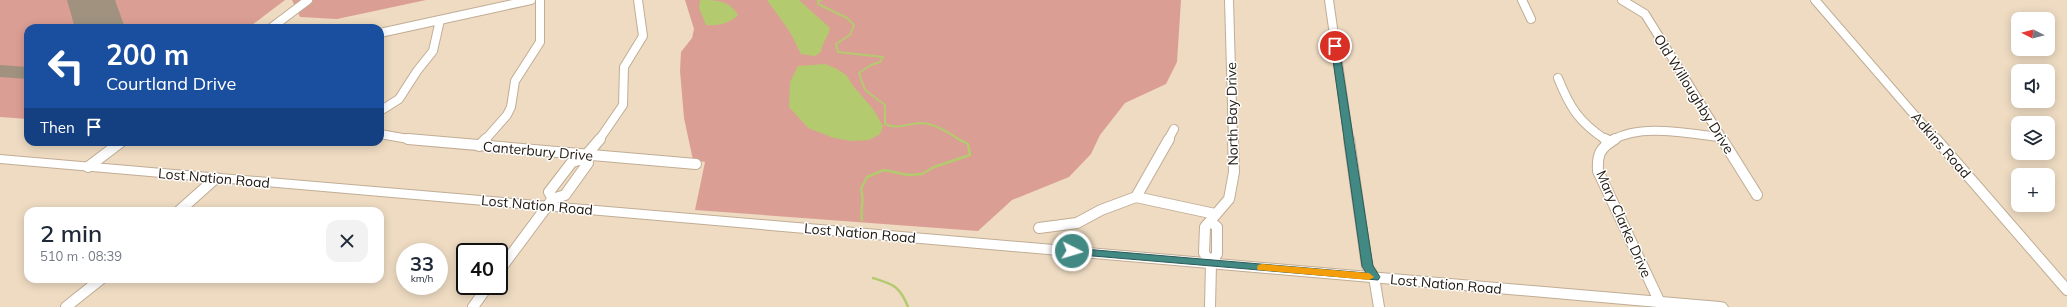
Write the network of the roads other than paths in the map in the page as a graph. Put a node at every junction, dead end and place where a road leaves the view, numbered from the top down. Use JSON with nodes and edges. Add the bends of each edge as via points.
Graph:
{"nodes":[{"id":1,"x":308,"y":0,"type":"edge"},
{"id":2,"x":531,"y":0,"type":"edge"},
{"id":3,"x":540,"y":0,"type":"edge"},
{"id":4,"x":638,"y":0,"type":"edge"},
{"id":5,"x":1229,"y":0,"type":"edge"},
{"id":6,"x":1328,"y":0,"type":"edge"},
{"id":7,"x":1522,"y":0,"type":"edge"},
{"id":8,"x":1622,"y":0,"type":"edge"},
{"id":9,"x":1815,"y":0,"type":"edge"},
{"id":10,"x":1531,"y":19,"type":"dead end"},
{"id":11,"x":440,"y":20,"type":"junction"},
{"id":12,"x":276,"y":24,"type":"edge"},
{"id":13,"x":384,"y":32,"type":"edge"},
{"id":14,"x":1558,"y":78,"type":"dead end"},
{"id":15,"x":384,"y":108,"type":"edge"},
{"id":16,"x":1174,"y":129,"type":"dead end"},
{"id":17,"x":384,"y":135,"type":"edge"},
{"id":18,"x":1720,"y":137,"type":"junction"},
{"id":19,"x":1610,"y":142,"type":"junction"},
{"id":20,"x":116,"y":146,"type":"edge"},
{"id":21,"x":479,"y":146,"type":"junction"},
{"id":22,"x":585,"y":157,"type":"junction"},
{"id":23,"x":0,"y":160,"type":"edge"},
{"id":24,"x":696,"y":164,"type":"dead end"},
{"id":25,"x":88,"y":167,"type":"junction"},
{"id":26,"x":216,"y":178,"type":"junction"},
{"id":27,"x":1757,"y":195,"type":"dead end"},
{"id":28,"x":1136,"y":196,"type":"junction"},
{"id":29,"x":550,"y":202,"type":"junction"},
{"id":30,"x":183,"y":207,"type":"edge"},
{"id":31,"x":1213,"y":218,"type":"junction"},
{"id":32,"x":1039,"y":228,"type":"dead end"},
{"id":33,"x":508,"y":259,"type":"edge"},
{"id":34,"x":1211,"y":263,"type":"junction"},
{"id":35,"x":1374,"y":277,"type":"junction"},
{"id":36,"x":96,"y":283,"type":"edge"},
{"id":37,"x":2067,"y":290,"type":"edge"},
{"id":38,"x":482,"y":295,"type":"edge"},
{"id":39,"x":1660,"y":304,"type":"edge"},
{"id":40,"x":66,"y":307,"type":"edge"},
{"id":41,"x":473,"y":307,"type":"edge"},
{"id":42,"x":1210,"y":307,"type":"edge"},
{"id":43,"x":1379,"y":307,"type":"edge"},
{"id":44,"x":1720,"y":307,"type":"edge"}],
"edges":[{"from":1,"to":12,"type":"street"},
{"from":2,"to":11,"type":"street"},
{"from":3,"to":21,"type":"street","via":[[540,42],[515,80],[511,108]]},
{"from":4,"to":22,"type":"street","via":[[643,36],[623,71],[623,104]]},
{"from":5,"to":31,"type":"street","name":"North Bay Drive","via":[[1234,172],[1230,199]]},
{"from":6,"to":35,"type":"street","via":[[1367,266]]},
{"from":7,"to":10,"type":"street"},
{"from":8,"to":18,"type":"street","name":"Old Willoughby Drive","via":[[1645,14]]},
{"from":9,"to":37,"type":"street","name":"Adkins Road"},
{"from":11,"to":13,"type":"street"},
{"from":11,"to":15,"type":"street","via":[[433,51],[399,99]]},
{"from":14,"to":19,"type":"street","via":[[1578,119]]},
{"from":16,"to":28,"type":"street"},
{"from":17,"to":21,"type":"street","name":"Canterbury Drive","via":[[411,140]]},
{"from":18,"to":19,"type":"street","name":"Mary Clarke Drive","via":[[1646,132],[1627,134]]},
{"from":18,"to":27,"type":"street","name":"Old Willoughby Drive"},
{"from":19,"to":39,"type":"street","name":"Mary Clarke Drive","via":[[1597,157],[1598,171]]},
{"from":20,"to":25,"type":"street"},
{"from":21,"to":22,"type":"street","name":"Canterbury Drive"},
{"from":22,"to":24,"type":"street","name":"Canterbury Drive"},
{"from":22,"to":29,"type":"street","via":[[572,162],[549,192]]},
{"from":22,"to":29,"type":"street","via":[[588,163],[565,195]]},
{"from":23,"to":25,"type":"street","name":"Lost Nation Road"},
{"from":25,"to":26,"type":"street","name":"Lost Nation Road"},
{"from":26,"to":29,"type":"street","name":"Lost Nation Road"},
{"from":26,"to":30,"type":"street"},
{"from":28,"to":31,"type":"street"},
{"from":28,"to":32,"type":"street","via":[[1077,223]]},
{"from":29,"to":33,"type":"street"},
{"from":29,"to":34,"type":"street","name":"Lost Nation Road"},
{"from":31,"to":34,"type":"street","name":"North Bay Drive","via":[[1205,227],[1204,250]]},
{"from":34,"to":35,"type":"street","name":"Lost Nation Road"},
{"from":34,"to":42,"type":"street"},
{"from":35,"to":39,"type":"street","name":"Lost Nation Road"},
{"from":35,"to":43,"type":"street"},
{"from":36,"to":40,"type":"street"},
{"from":38,"to":41,"type":"street"},
{"from":39,"to":44,"type":"street","name":"Lost Nation Road"}]}
